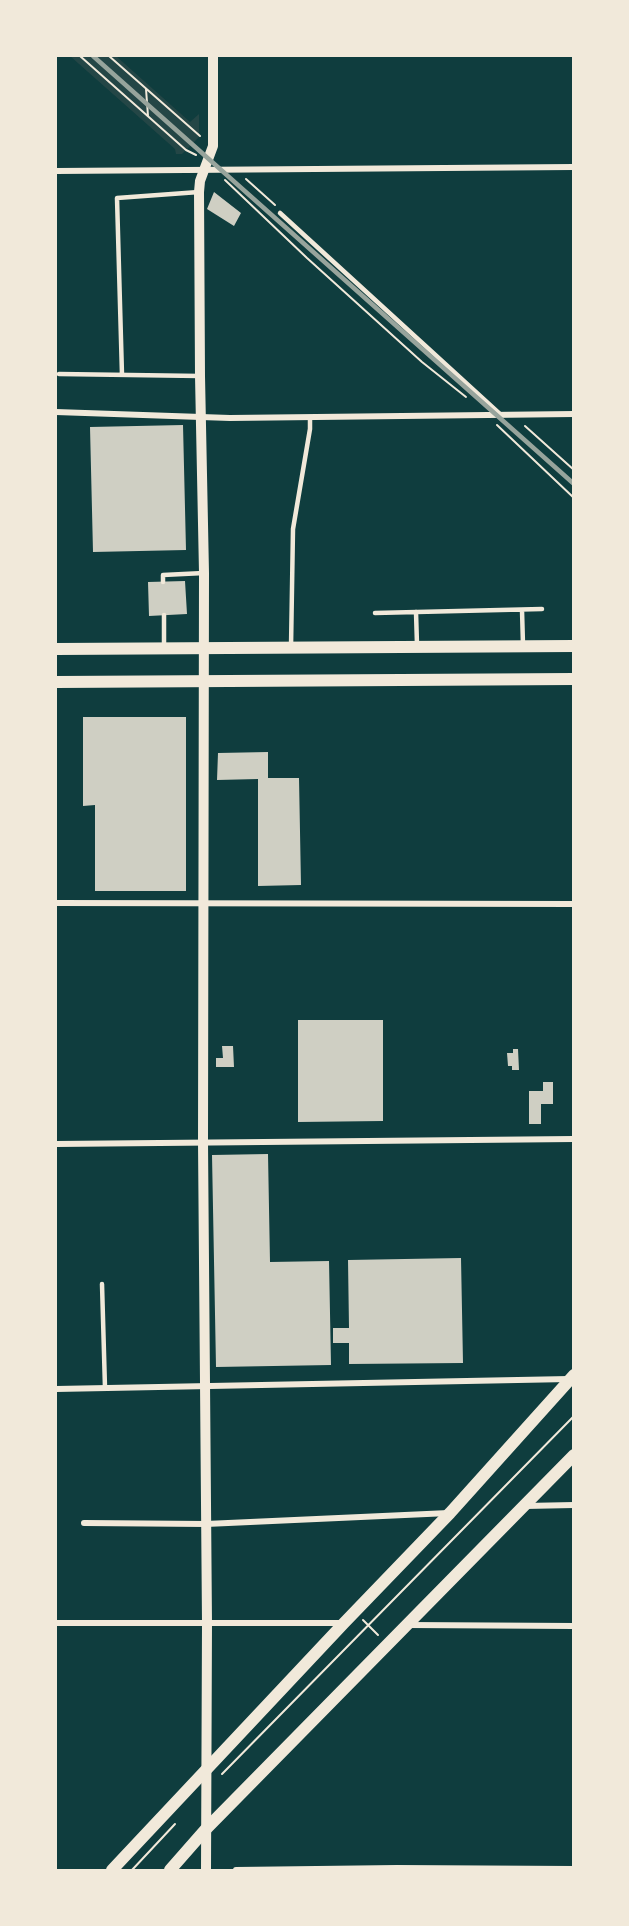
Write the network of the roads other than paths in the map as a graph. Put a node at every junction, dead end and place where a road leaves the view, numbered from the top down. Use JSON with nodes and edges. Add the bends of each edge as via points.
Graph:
{"nodes":[{"id":1,"x":213,"y":56,"type":"edge"},
{"id":2,"x":573,"y":167,"type":"edge"},
{"id":3,"x":205,"y":170,"type":"junction"},
{"id":4,"x":56,"y":171,"type":"edge"},
{"id":5,"x":199,"y":192,"type":"junction"},
{"id":6,"x":280,"y":213,"type":"dead end"},
{"id":7,"x":59,"y":374,"type":"dead end"},
{"id":8,"x":122,"y":375,"type":"junction"},
{"id":9,"x":200,"y":376,"type":"junction"},
{"id":10,"x":56,"y":412,"type":"edge"},
{"id":11,"x":573,"y":414,"type":"edge"},
{"id":12,"x":501,"y":415,"type":"junction"},
{"id":13,"x":201,"y":417,"type":"junction"},
{"id":14,"x":310,"y":417,"type":"junction"},
{"id":15,"x":204,"y":573,"type":"junction"},
{"id":16,"x":163,"y":582,"type":"dead end"},
{"id":17,"x":542,"y":609,"type":"dead end"},
{"id":18,"x":522,"y":610,"type":"junction"},
{"id":19,"x":416,"y":612,"type":"junction"},
{"id":20,"x":375,"y":613,"type":"dead end"},
{"id":21,"x":164,"y":615,"type":"dead end"},
{"id":22,"x":573,"y":646,"type":"edge"},
{"id":23,"x":204,"y":647,"type":"junction"},
{"id":24,"x":417,"y":647,"type":"junction"},
{"id":25,"x":523,"y":647,"type":"junction"},
{"id":26,"x":164,"y":648,"type":"junction"},
{"id":27,"x":291,"y":648,"type":"junction"},
{"id":28,"x":56,"y":649,"type":"edge"},
{"id":29,"x":573,"y":679,"type":"edge"},
{"id":30,"x":56,"y":682,"type":"edge"},
{"id":31,"x":204,"y":682,"type":"junction"},
{"id":32,"x":56,"y":903,"type":"edge"},
{"id":33,"x":204,"y":903,"type":"junction"},
{"id":34,"x":573,"y":904,"type":"edge"},
{"id":35,"x":573,"y":1139,"type":"edge"},
{"id":36,"x":203,"y":1142,"type":"junction"},
{"id":37,"x":56,"y":1144,"type":"edge"},
{"id":38,"x":102,"y":1284,"type":"dead end"},
{"id":39,"x":572,"y":1377,"type":"edge"},
{"id":40,"x":205,"y":1387,"type":"junction"},
{"id":41,"x":105,"y":1388,"type":"junction"},
{"id":42,"x":56,"y":1389,"type":"edge"},
{"id":43,"x":573,"y":1455,"type":"edge"},
{"id":44,"x":573,"y":1505,"type":"edge"},
{"id":45,"x":521,"y":1506,"type":"junction"},
{"id":46,"x":450,"y":1513,"type":"junction"},
{"id":47,"x":84,"y":1523,"type":"dead end"},
{"id":48,"x":206,"y":1524,"type":"junction"},
{"id":49,"x":56,"y":1623,"type":"edge"},
{"id":50,"x":207,"y":1623,"type":"junction"},
{"id":51,"x":344,"y":1623,"type":"junction"},
{"id":52,"x":407,"y":1625,"type":"junction"},
{"id":53,"x":573,"y":1626,"type":"edge"},
{"id":54,"x":207,"y":1770,"type":"junction"},
{"id":55,"x":206,"y":1830,"type":"junction"},
{"id":56,"x":397,"y":1869,"type":"edge"},
{"id":57,"x":573,"y":1869,"type":"edge"},
{"id":58,"x":112,"y":1870,"type":"edge"},
{"id":59,"x":170,"y":1870,"type":"edge"},
{"id":60,"x":206,"y":1870,"type":"edge"},
{"id":61,"x":236,"y":1870,"type":"edge"},
{"id":62,"x":513,"y":1870,"type":"edge"}],
"edges":[{"from":1,"to":3,"type":"street","via":[[213,146]]},
{"from":2,"to":3,"type":"street"},
{"from":3,"to":4,"type":"street"},
{"from":3,"to":5,"type":"street"},
{"from":5,"to":8,"type":"lane","via":[[117,198]]},
{"from":5,"to":9,"type":"street"},
{"from":6,"to":12,"type":"lane"},
{"from":7,"to":8,"type":"lane"},
{"from":8,"to":9,"type":"lane"},
{"from":9,"to":13,"type":"street"},
{"from":10,"to":13,"type":"street"},
{"from":11,"to":12,"type":"street"},
{"from":12,"to":14,"type":"street"},
{"from":13,"to":14,"type":"street"},
{"from":13,"to":15,"type":"street"},
{"from":14,"to":27,"type":"lane","via":[[293,529]]},
{"from":15,"to":16,"type":"lane","via":[[163,575]]},
{"from":15,"to":23,"type":"street"},
{"from":17,"to":18,"type":"lane"},
{"from":18,"to":19,"type":"lane"},
{"from":18,"to":25,"type":"lane"},
{"from":19,"to":20,"type":"lane"},
{"from":19,"to":24,"type":"lane"},
{"from":21,"to":26,"type":"lane"},
{"from":22,"to":25,"type":"main road"},
{"from":23,"to":26,"type":"main road"},
{"from":23,"to":27,"type":"main road"},
{"from":23,"to":31,"type":"street"},
{"from":24,"to":25,"type":"main road"},
{"from":24,"to":27,"type":"main road"},
{"from":26,"to":28,"type":"main road"},
{"from":29,"to":31,"type":"main road"},
{"from":30,"to":31,"type":"main road"},
{"from":31,"to":33,"type":"street"},
{"from":32,"to":33,"type":"street"},
{"from":33,"to":34,"type":"street"},
{"from":33,"to":36,"type":"street"},
{"from":35,"to":36,"type":"street"},
{"from":36,"to":37,"type":"street"},
{"from":36,"to":40,"type":"street"},
{"from":38,"to":41,"type":"lane"},
{"from":39,"to":40,"type":"street"},
{"from":39,"to":46,"type":"main road"},
{"from":40,"to":41,"type":"street"},
{"from":40,"to":48,"type":"street"},
{"from":41,"to":42,"type":"street"},
{"from":43,"to":45,"type":"main road"},
{"from":44,"to":45,"type":"street"},
{"from":45,"to":52,"type":"main road"},
{"from":46,"to":48,"type":"street"},
{"from":46,"to":51,"type":"main road"},
{"from":47,"to":48,"type":"street"},
{"from":48,"to":50,"type":"street"},
{"from":49,"to":50,"type":"street"},
{"from":50,"to":51,"type":"street"},
{"from":50,"to":54,"type":"street"},
{"from":51,"to":54,"type":"main road"},
{"from":52,"to":53,"type":"street"},
{"from":52,"to":55,"type":"main road"},
{"from":54,"to":55,"type":"street"},
{"from":54,"to":58,"type":"main road"},
{"from":55,"to":59,"type":"main road"},
{"from":55,"to":60,"type":"street"},
{"from":56,"to":61,"type":"street"},
{"from":56,"to":62,"type":"street"},
{"from":57,"to":62,"type":"street"}]}
